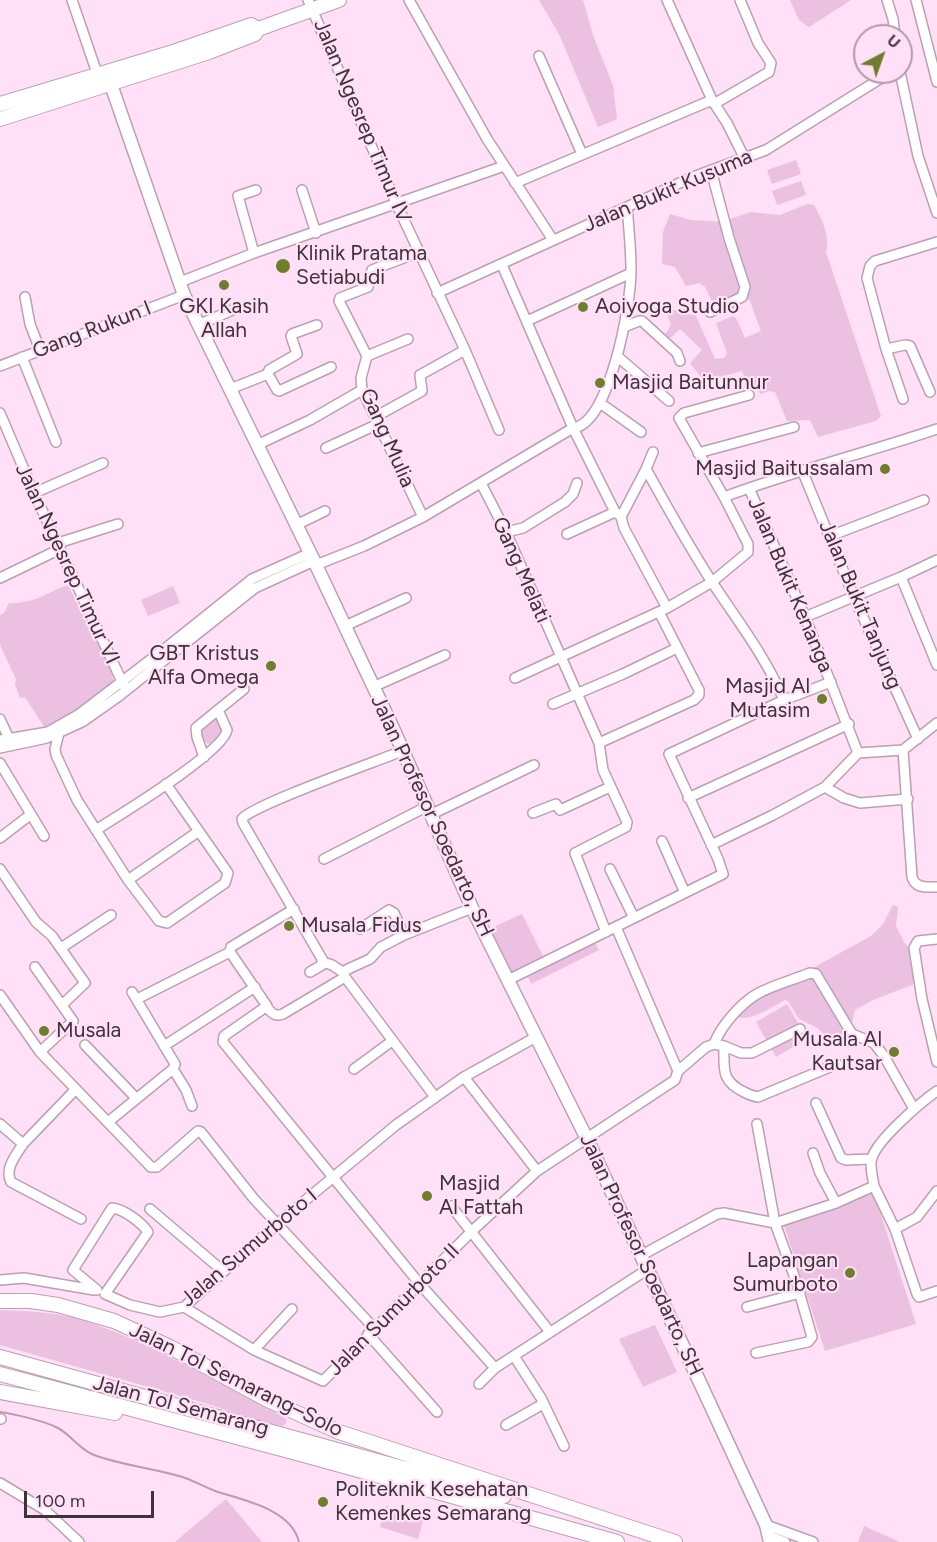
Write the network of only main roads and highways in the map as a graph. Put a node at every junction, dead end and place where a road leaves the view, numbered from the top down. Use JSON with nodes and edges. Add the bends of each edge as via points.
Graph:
{"nodes":[{"id":1,"x":339,"y":0,"type":"edge"},
{"id":2,"x":311,"y":5,"type":"edge"},
{"id":3,"x":104,"y":79,"type":"junction"},
{"id":4,"x":0,"y":104,"type":"edge"},
{"id":5,"x":0,"y":119,"type":"edge"},
{"id":6,"x":0,"y":1301,"type":"edge"},
{"id":7,"x":0,"y":1358,"type":"edge"},
{"id":8,"x":0,"y":1374,"type":"edge"},
{"id":9,"x":0,"y":1392,"type":"edge"},
{"id":10,"x":191,"y":1426,"type":"junction"},
{"id":11,"x":769,"y":1534,"type":"edge"},
{"id":12,"x":617,"y":1542,"type":"edge"},
{"id":13,"x":674,"y":1542,"type":"edge"}],
"edges":[{"from":1,"to":2,"type":"highway"},
{"from":2,"to":3,"type":"highway","via":[[209,52]]},
{"from":3,"to":4,"type":"highway"},
{"from":3,"to":5,"type":"highway"},
{"from":3,"to":11,"type":"main road","name":"Jalan Profesor Soedarto, SH","via":[[184,295],[314,560],[472,908],[587,1139]]},
{"from":6,"to":13,"type":"highway","name":"Jalan Tol Semarang–Solo","via":[[58,1305],[114,1321],[339,1432]]},
{"from":7,"to":13,"type":"highway","name":"Jalan Tol Semarang"},
{"from":8,"to":10,"type":"highway","name":"Jalan Tol Semarang"},
{"from":9,"to":10,"type":"highway"},
{"from":10,"to":12,"type":"highway","name":"Jalan Tol Semarang"}]}
